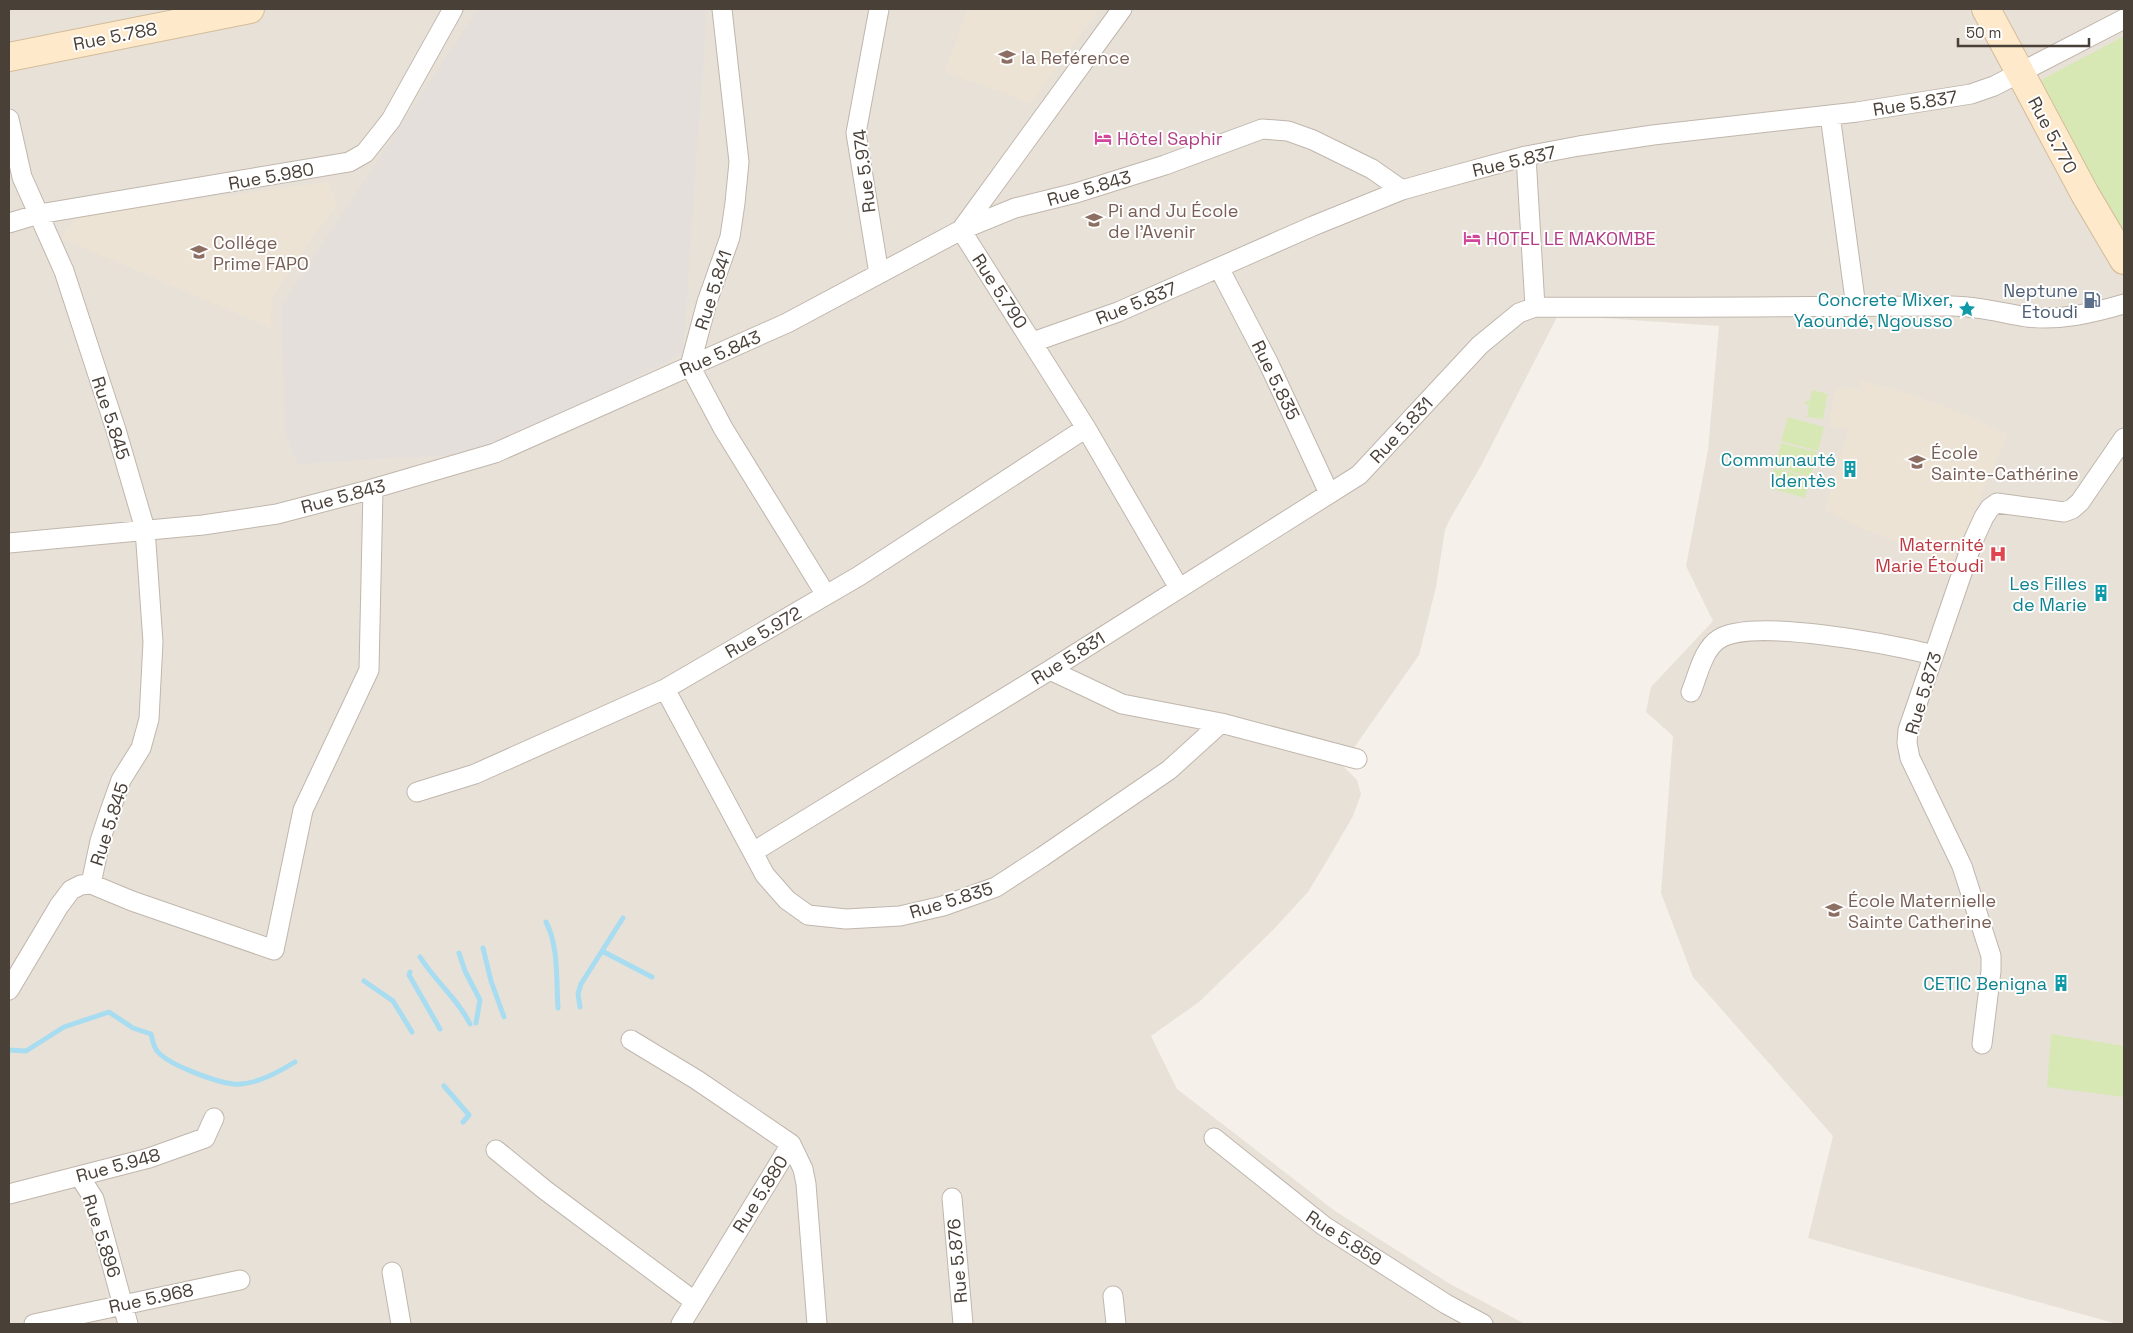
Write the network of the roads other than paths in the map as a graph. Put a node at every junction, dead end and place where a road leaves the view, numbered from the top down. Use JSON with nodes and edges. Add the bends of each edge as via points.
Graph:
{"nodes":[{"id":1,"x":250,"y":9,"type":"edge"},
{"id":2,"x":453,"y":9,"type":"edge"},
{"id":3,"x":722,"y":9,"type":"edge"},
{"id":4,"x":879,"y":9,"type":"edge"},
{"id":5,"x":1122,"y":9,"type":"edge"},
{"id":6,"x":1986,"y":9,"type":"edge"},
{"id":7,"x":2124,"y":18,"type":"edge"},
{"id":8,"x":9,"y":57,"type":"edge"},
{"id":9,"x":2020,"y":73,"type":"junction"},
{"id":10,"x":1830,"y":115,"type":"junction"},
{"id":11,"x":9,"y":119,"type":"edge"},
{"id":12,"x":1526,"y":156,"type":"junction"},
{"id":13,"x":1402,"y":190,"type":"junction"},
{"id":14,"x":39,"y":214,"type":"junction"},
{"id":15,"x":9,"y":223,"type":"edge"},
{"id":16,"x":961,"y":230,"type":"junction"},
{"id":17,"x":2124,"y":260,"type":"edge"},
{"id":18,"x":1219,"y":268,"type":"junction"},
{"id":19,"x":879,"y":274,"type":"junction"},
{"id":20,"x":2124,"y":304,"type":"edge"},
{"id":21,"x":1535,"y":306,"type":"junction"},
{"id":22,"x":1856,"y":307,"type":"junction"},
{"id":23,"x":1033,"y":342,"type":"junction"},
{"id":24,"x":690,"y":366,"type":"junction"},
{"id":25,"x":1086,"y":428,"type":"junction"},
{"id":26,"x":2124,"y":438,"type":"edge"},
{"id":27,"x":373,"y":489,"type":"junction"},
{"id":28,"x":1329,"y":493,"type":"junction"},
{"id":29,"x":145,"y":530,"type":"junction"},
{"id":30,"x":9,"y":543,"type":"edge"},
{"id":31,"x":1180,"y":588,"type":"junction"},
{"id":32,"x":826,"y":595,"type":"junction"},
{"id":33,"x":1934,"y":655,"type":"junction"},
{"id":34,"x":1050,"y":670,"type":"junction"},
{"id":35,"x":664,"y":689,"type":"junction"},
{"id":36,"x":1691,"y":692,"type":"dead end"},
{"id":37,"x":1221,"y":723,"type":"junction"},
{"id":38,"x":1357,"y":759,"type":"dead end"},
{"id":39,"x":417,"y":792,"type":"dead end"},
{"id":40,"x":753,"y":852,"type":"junction"},
{"id":41,"x":91,"y":884,"type":"junction"},
{"id":42,"x":9,"y":990,"type":"edge"},
{"id":43,"x":631,"y":1040,"type":"dead end"},
{"id":44,"x":1982,"y":1044,"type":"dead end"},
{"id":45,"x":214,"y":1118,"type":"dead end"},
{"id":46,"x":1214,"y":1138,"type":"dead end"},
{"id":47,"x":791,"y":1144,"type":"junction"},
{"id":48,"x":496,"y":1150,"type":"dead end"},
{"id":49,"x":80,"y":1178,"type":"junction"},
{"id":50,"x":9,"y":1194,"type":"edge"},
{"id":51,"x":952,"y":1198,"type":"dead end"},
{"id":52,"x":392,"y":1272,"type":"dead end"},
{"id":53,"x":240,"y":1280,"type":"dead end"},
{"id":54,"x":1113,"y":1296,"type":"dead end"},
{"id":55,"x":694,"y":1301,"type":"junction"},
{"id":56,"x":122,"y":1304,"type":"junction"},
{"id":57,"x":34,"y":1324,"type":"edge"},
{"id":58,"x":128,"y":1324,"type":"edge"},
{"id":59,"x":401,"y":1324,"type":"edge"},
{"id":60,"x":681,"y":1324,"type":"edge"},
{"id":61,"x":817,"y":1324,"type":"edge"},
{"id":62,"x":962,"y":1324,"type":"edge"},
{"id":63,"x":1116,"y":1324,"type":"edge"},
{"id":64,"x":1483,"y":1324,"type":"edge"}],
"edges":[{"from":1,"to":8,"type":"main road","name":"Rue 5.788"},
{"from":2,"to":14,"type":"street","name":"Rue 5.980","via":[[391,120],[365,152],[349,162]]},
{"from":3,"to":24,"type":"street","name":"Rue 5.841","via":[[739,162],[730,237],[707,302]]},
{"from":4,"to":19,"type":"street","name":"Rue 5.974","via":[[856,133]]},
{"from":5,"to":16,"type":"street"},
{"from":6,"to":9,"type":"main road","name":"Rue 5.770"},
{"from":7,"to":9,"type":"street","name":"Rue 5.837"},
{"from":9,"to":10,"type":"street","name":"Rue 5.837","via":[[1972,94]]},
{"from":9,"to":17,"type":"main road","name":"Rue 5.770"},
{"from":10,"to":12,"type":"street","name":"Rue 5.837","via":[[1653,135]]},
{"from":10,"to":22,"type":"street"},
{"from":11,"to":14,"type":"street","name":"Rue 5.845","via":[[22,178]]},
{"from":12,"to":13,"type":"street","name":"Rue 5.837"},
{"from":12,"to":21,"type":"street"},
{"from":13,"to":16,"type":"street","name":"Rue 5.843","via":[[1372,169],[1313,140],[1288,131],[1262,129],[1165,165],[1015,208]]},
{"from":13,"to":18,"type":"street","name":"Rue 5.837"},
{"from":14,"to":15,"type":"street","name":"Rue 5.980"},
{"from":14,"to":29,"type":"street","name":"Rue 5.845","via":[[64,271]]},
{"from":16,"to":19,"type":"street","name":"Rue 5.843"},
{"from":16,"to":23,"type":"street","name":"Rue 5.790"},
{"from":18,"to":23,"type":"street","name":"Rue 5.837","via":[[1118,312]]},
{"from":18,"to":28,"type":"street","name":"Rue 5.835","via":[[1268,362]]},
{"from":19,"to":24,"type":"street","name":"Rue 5.843","via":[[787,323]]},
{"from":20,"to":22,"type":"street","name":"Rue 5.831","via":[[2054,318],[1956,306]]},
{"from":21,"to":22,"type":"street","name":"Rue 5.831","via":[[1670,309]]},
{"from":21,"to":28,"type":"street","name":"Rue 5.831","via":[[1519,313],[1480,345],[1359,475]]},
{"from":23,"to":25,"type":"street","name":"Rue 5.790"},
{"from":24,"to":27,"type":"street","name":"Rue 5.843","via":[[495,453]]},
{"from":24,"to":32,"type":"street"},
{"from":25,"to":31,"type":"street","name":"Rue 5.790"},
{"from":25,"to":32,"type":"street","name":"Rue 5.972"},
{"from":26,"to":33,"type":"street","name":"Rue 5.873","via":[[2072,509],[2064,512],[1997,503],[1990,508],[1973,541]]},
{"from":27,"to":29,"type":"street","name":"Rue 5.843","via":[[277,514]]},
{"from":27,"to":41,"type":"street","name":"Rue 5.845","via":[[369,670],[303,810],[274,950]]},
{"from":28,"to":31,"type":"street","name":"Rue 5.831"},
{"from":29,"to":30,"type":"street","name":"Rue 5.843"},
{"from":29,"to":41,"type":"street","name":"Rue 5.845","via":[[154,642],[148,719],[141,748],[122,780],[110,811]]},
{"from":31,"to":34,"type":"street","name":"Rue 5.831"},
{"from":32,"to":35,"type":"street","name":"Rue 5.972"},
{"from":33,"to":36,"type":"street","via":[[1820,634],[1750,631],[1730,634],[1718,639],[1708,650]]},
{"from":33,"to":44,"type":"street","name":"Rue 5.873","via":[[1908,730],[1907,744],[1910,758],[1962,866],[1991,956],[1992,971]]},
{"from":34,"to":37,"type":"street","via":[[1122,704]]},
{"from":34,"to":40,"type":"street","name":"Rue 5.831"},
{"from":35,"to":39,"type":"street","name":"Rue 5.972","via":[[475,774]]},
{"from":35,"to":40,"type":"street","name":"Rue 5.835"},
{"from":37,"to":38,"type":"street"},
{"from":37,"to":40,"type":"street","name":"Rue 5.835","via":[[1168,770],[996,888],[943,906],[900,916],[846,919],[808,915],[787,900],[765,875]]},
{"from":41,"to":42,"type":"street","via":[[71,890]]},
{"from":43,"to":47,"type":"street"},
{"from":45,"to":49,"type":"street","name":"Rue 5.948","via":[[205,1138]]},
{"from":46,"to":64,"type":"street","name":"Rue 5.859","via":[[1324,1226]]},
{"from":47,"to":55,"type":"street","name":"Rue 5.880"},
{"from":47,"to":61,"type":"street","name":"Rue 5.880","via":[[806,1184]]},
{"from":48,"to":55,"type":"street"},
{"from":49,"to":50,"type":"street","name":"Rue 5.948"},
{"from":49,"to":56,"type":"street","name":"Rue 5.896","via":[[94,1199]]},
{"from":51,"to":62,"type":"street","name":"Rue 5.876"},
{"from":52,"to":59,"type":"street"},
{"from":53,"to":56,"type":"street","name":"Rue 5.968"},
{"from":54,"to":63,"type":"street"},
{"from":55,"to":60,"type":"street","name":"Rue 5.880"},
{"from":56,"to":57,"type":"street","name":"Rue 5.968"},
{"from":56,"to":58,"type":"street","name":"Rue 5.896"}]}
